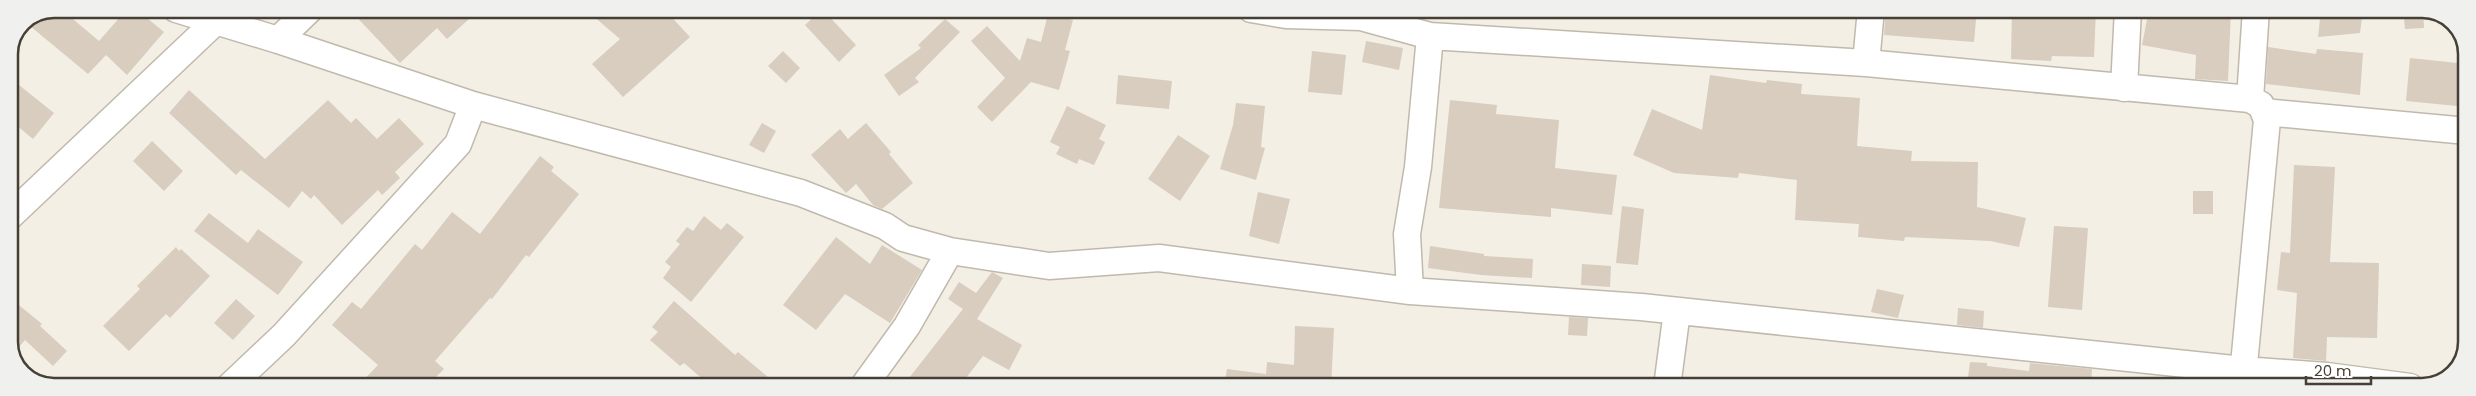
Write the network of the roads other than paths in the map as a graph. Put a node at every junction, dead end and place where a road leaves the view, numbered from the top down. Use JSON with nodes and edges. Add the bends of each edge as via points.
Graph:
{"nodes":[{"id":1,"x":203,"y":18,"type":"edge"},
{"id":2,"x":301,"y":18,"type":"edge"},
{"id":3,"x":1365,"y":18,"type":"edge"},
{"id":4,"x":1869,"y":18,"type":"edge"},
{"id":5,"x":2128,"y":18,"type":"edge"},
{"id":6,"x":2256,"y":18,"type":"edge"},
{"id":7,"x":215,"y":22,"type":"junction"},
{"id":8,"x":1430,"y":36,"type":"junction"},
{"id":9,"x":278,"y":40,"type":"junction"},
{"id":10,"x":1866,"y":63,"type":"junction"},
{"id":11,"x":2124,"y":88,"type":"junction"},
{"id":12,"x":473,"y":105,"type":"junction"},
{"id":13,"x":2257,"y":105,"type":"junction"},
{"id":14,"x":2458,"y":130,"type":"edge"},
{"id":15,"x":18,"y":208,"type":"edge"},
{"id":16,"x":950,"y":251,"type":"junction"},
{"id":17,"x":1410,"y":291,"type":"junction"},
{"id":18,"x":1677,"y":310,"type":"junction"},
{"id":19,"x":239,"y":378,"type":"edge"},
{"id":20,"x":869,"y":378,"type":"edge"},
{"id":21,"x":1668,"y":378,"type":"edge"},
{"id":22,"x":2234,"y":378,"type":"edge"},
{"id":23,"x":2242,"y":378,"type":"edge"},
{"id":24,"x":2270,"y":378,"type":"edge"},
{"id":25,"x":2342,"y":378,"type":"edge"}],
"edges":[{"from":1,"to":7,"type":"street"},
{"from":2,"to":9,"type":"street"},
{"from":3,"to":8,"type":"street"},
{"from":4,"to":10,"type":"street"},
{"from":5,"to":11,"type":"street"},
{"from":6,"to":13,"type":"street"},
{"from":7,"to":9,"type":"street"},
{"from":7,"to":15,"type":"street"},
{"from":8,"to":10,"type":"street"},
{"from":8,"to":17,"type":"street","via":[[1420,150],[1407,234]]},
{"from":9,"to":12,"type":"street"},
{"from":10,"to":11,"type":"street"},
{"from":11,"to":13,"type":"street"},
{"from":12,"to":16,"type":"street","via":[[801,193],[885,226],[903,238]]},
{"from":12,"to":19,"type":"street","via":[[458,144],[284,336]]},
{"from":13,"to":14,"type":"street"},
{"from":13,"to":23,"type":"street","via":[[2267,120]]},
{"from":16,"to":17,"type":"street","via":[[1049,266],[1159,258]]},
{"from":16,"to":20,"type":"street","via":[[907,326]]},
{"from":17,"to":18,"type":"street"},
{"from":18,"to":21,"type":"street"},
{"from":18,"to":22,"type":"street"},
{"from":24,"to":25,"type":"street"}]}
